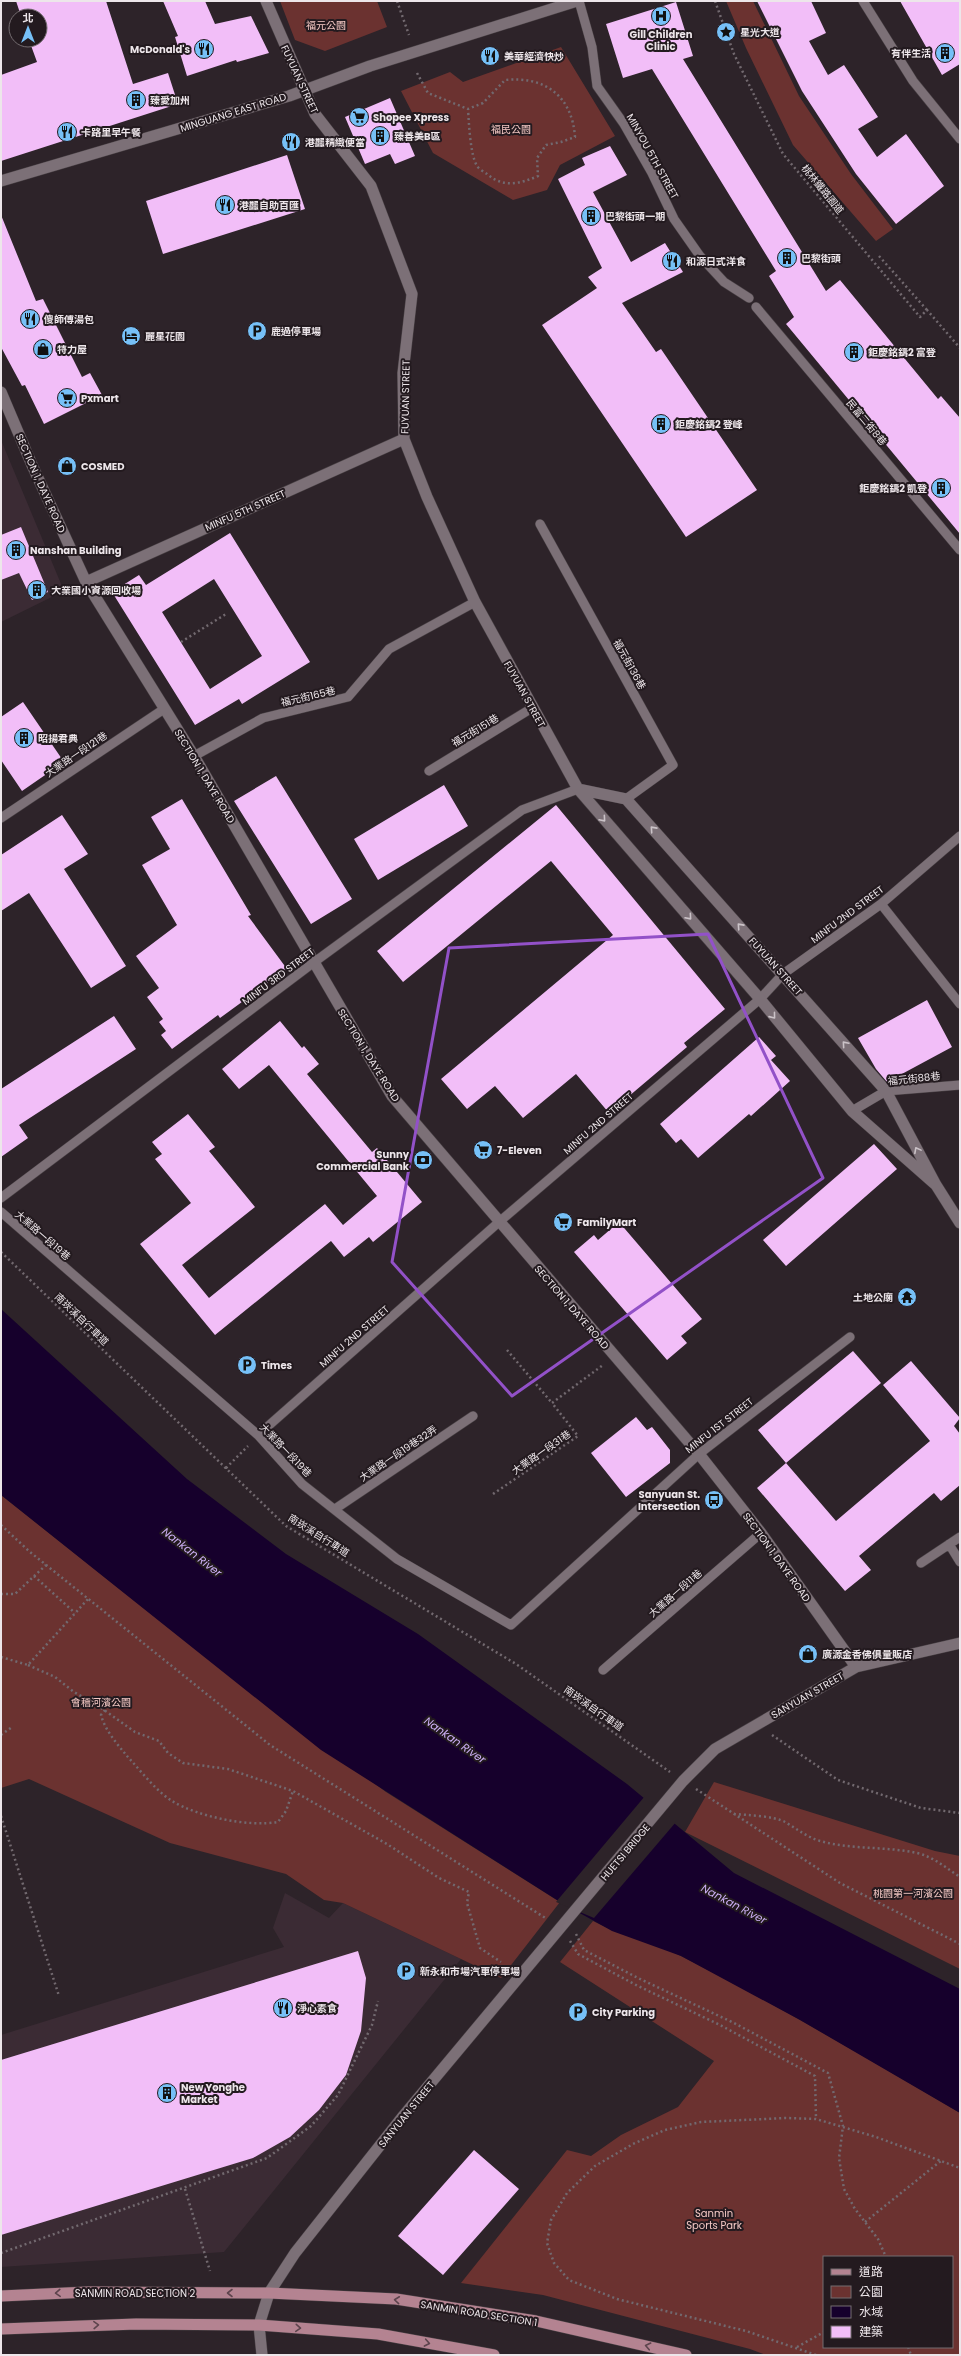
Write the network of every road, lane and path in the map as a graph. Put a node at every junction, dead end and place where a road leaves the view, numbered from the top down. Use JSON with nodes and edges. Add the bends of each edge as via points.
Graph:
{"nodes":[{"id":1,"x":266,"y":1,"type":"edge"},
{"id":2,"x":397,"y":1,"type":"edge"},
{"id":3,"x":578,"y":1,"type":"edge"},
{"id":4,"x":715,"y":1,"type":"edge"},
{"id":5,"x":863,"y":1,"type":"edge"},
{"id":6,"x":409,"y":35,"type":"dead end"},
{"id":7,"x":417,"y":74,"type":"dead end"},
{"id":8,"x":306,"y":90,"type":"junction"},
{"id":9,"x":468,"y":109,"type":"junction"},
{"id":10,"x":960,"y":140,"type":"edge"},
{"id":11,"x":1,"y":182,"type":"edge"},
{"id":12,"x":879,"y":256,"type":"dead end"},
{"id":13,"x":749,"y":298,"type":"dead end"},
{"id":14,"x":756,"y":307,"type":"dead end"},
{"id":15,"x":928,"y":310,"type":"junction"},
{"id":16,"x":960,"y":348,"type":"edge"},
{"id":17,"x":1,"y":392,"type":"edge"},
{"id":18,"x":404,"y":439,"type":"junction"},
{"id":19,"x":540,"y":524,"type":"dead end"},
{"id":20,"x":960,"y":550,"type":"edge"},
{"id":21,"x":86,"y":582,"type":"junction"},
{"id":22,"x":475,"y":602,"type":"junction"},
{"id":23,"x":226,"y":614,"type":"dead end"},
{"id":24,"x":181,"y":642,"type":"dead end"},
{"id":25,"x":532,"y":708,"type":"junction"},
{"id":26,"x":164,"y":709,"type":"junction"},
{"id":27,"x":194,"y":756,"type":"junction"},
{"id":28,"x":429,"y":771,"type":"dead end"},
{"id":29,"x":578,"y":790,"type":"junction"},
{"id":30,"x":626,"y":799,"type":"junction"},
{"id":31,"x":1,"y":818,"type":"edge"},
{"id":32,"x":960,"y":836,"type":"edge"},
{"id":33,"x":881,"y":904,"type":"junction"},
{"id":34,"x":313,"y":963,"type":"junction"},
{"id":35,"x":783,"y":974,"type":"junction"},
{"id":36,"x":760,"y":999,"type":"junction"},
{"id":37,"x":960,"y":1004,"type":"edge"},
{"id":38,"x":960,"y":1084,"type":"edge"},
{"id":39,"x":886,"y":1091,"type":"junction"},
{"id":40,"x":852,"y":1111,"type":"junction"},
{"id":41,"x":936,"y":1185,"type":"junction"},
{"id":42,"x":1,"y":1198,"type":"edge"},
{"id":43,"x":1,"y":1212,"type":"edge"},
{"id":44,"x":499,"y":1222,"type":"junction"},
{"id":45,"x":960,"y":1223,"type":"edge"},
{"id":46,"x":1,"y":1252,"type":"edge"},
{"id":47,"x":850,"y":1337,"type":"dead end"},
{"id":48,"x":508,"y":1350,"type":"dead end"},
{"id":49,"x":615,"y":1357,"type":"junction"},
{"id":50,"x":552,"y":1404,"type":"junction"},
{"id":51,"x":473,"y":1416,"type":"dead end"},
{"id":52,"x":258,"y":1435,"type":"junction"},
{"id":53,"x":699,"y":1454,"type":"junction"},
{"id":54,"x":226,"y":1468,"type":"junction"},
{"id":55,"x":493,"y":1494,"type":"dead end"},
{"id":56,"x":335,"y":1509,"type":"junction"},
{"id":57,"x":1,"y":1525,"type":"edge"},
{"id":58,"x":761,"y":1533,"type":"junction"},
{"id":59,"x":960,"y":1536,"type":"edge"},
{"id":60,"x":608,"y":1537,"type":"joint"},
{"id":61,"x":949,"y":1544,"type":"junction"},
{"id":62,"x":960,"y":1562,"type":"edge"},
{"id":63,"x":921,"y":1563,"type":"dead end"},
{"id":64,"x":46,"y":1565,"type":"junction"},
{"id":65,"x":34,"y":1576,"type":"junction"},
{"id":66,"x":1,"y":1594,"type":"edge"},
{"id":67,"x":88,"y":1599,"type":"junction"},
{"id":68,"x":75,"y":1613,"type":"junction"},
{"id":69,"x":960,"y":1643,"type":"edge"},
{"id":70,"x":1,"y":1657,"type":"edge"},
{"id":71,"x":28,"y":1665,"type":"junction"},
{"id":72,"x":856,"y":1667,"type":"junction"},
{"id":73,"x":603,"y":1670,"type":"dead end"},
{"id":74,"x":105,"y":1710,"type":"junction"},
{"id":75,"x":757,"y":1724,"type":"junction"},
{"id":76,"x":12,"y":1727,"type":"dead end"},
{"id":77,"x":1,"y":1735,"type":"edge"},
{"id":78,"x":675,"y":1775,"type":"dead end"},
{"id":79,"x":692,"y":1787,"type":"dead end"},
{"id":80,"x":676,"y":1790,"type":"joint"},
{"id":81,"x":293,"y":1791,"type":"junction"},
{"id":82,"x":960,"y":1813,"type":"edge"},
{"id":83,"x":733,"y":1814,"type":"junction"},
{"id":84,"x":1,"y":1816,"type":"edge"},
{"id":85,"x":960,"y":1877,"type":"edge"},
{"id":86,"x":567,"y":1921,"type":"junction"},
{"id":87,"x":960,"y":1944,"type":"edge"},
{"id":88,"x":500,"y":1962,"type":"dead end"},
{"id":89,"x":58,"y":1996,"type":"dead end"},
{"id":90,"x":378,"y":2001,"type":"dead end"},
{"id":91,"x":816,"y":2120,"type":"junction"},
{"id":92,"x":843,"y":2126,"type":"junction"},
{"id":93,"x":942,"y":2160,"type":"junction"},
{"id":94,"x":960,"y":2168,"type":"edge"},
{"id":95,"x":185,"y":2189,"type":"junction"},
{"id":96,"x":865,"y":2222,"type":"junction"},
{"id":97,"x":1,"y":2253,"type":"edge"},
{"id":98,"x":886,"y":2256,"type":"edge"},
{"id":99,"x":210,"y":2271,"type":"dead end"},
{"id":100,"x":269,"y":2293,"type":"junction"},
{"id":101,"x":1,"y":2296,"type":"edge"},
{"id":102,"x":259,"y":2325,"type":"junction"},
{"id":103,"x":1,"y":2329,"type":"edge"},
{"id":104,"x":823,"y":2333,"type":"edge"},
{"id":105,"x":797,"y":2347,"type":"junction"},
{"id":106,"x":262,"y":2355,"type":"edge"},
{"id":107,"x":494,"y":2355,"type":"edge"},
{"id":108,"x":686,"y":2355,"type":"edge"},
{"id":109,"x":816,"y":2355,"type":"edge"}],
"edges":[{"from":1,"to":8,"type":"street","name":"FUYUAN STREET"},
{"from":2,"to":6,"type":"path"},
{"from":3,"to":8,"type":"street","name":"MINGUANG EAST ROAD","via":[[370,66]]},
{"from":3,"to":13,"type":"lane","name":"MINYOU 5TH STREET","via":[[592,47],[597,86],[624,124],[674,219],[700,256],[724,282]]},
{"from":4,"to":15,"type":"path","name":"桃林鐵路園道","via":[[734,54],[783,154],[920,317]]},
{"from":5,"to":10,"type":"lane","via":[[913,81]]},
{"from":7,"to":9,"type":"path","via":[[428,93]]},
{"from":8,"to":11,"type":"street","name":"MINGUANG EAST ROAD"},
{"from":8,"to":18,"type":"street","name":"FUYUAN STREET","via":[[315,114],[371,186],[412,294],[403,373]]},
{"from":9,"to":9,"type":"path","via":[[471,141],[477,166],[490,177],[503,183],[523,182],[538,176],[537,158],[546,145],[575,137],[570,110],[545,84],[531,80],[505,80],[483,104]]},
{"from":12,"to":15,"type":"path"},
{"from":14,"to":20,"type":"lane","name":"民富二街8巷"},
{"from":15,"to":16,"type":"path"},
{"from":17,"to":21,"type":"street","name":"SECTION 1, DAYE ROAD"},
{"from":18,"to":21,"type":"street","name":"MINFU 5TH STREET"},
{"from":18,"to":22,"type":"street","name":"FUYUAN STREET","via":[[427,497]]},
{"from":19,"to":30,"type":"lane","name":"福元街136巷","via":[[673,765]]},
{"from":21,"to":26,"type":"street","name":"SECTION 1, DAYE ROAD"},
{"from":22,"to":25,"type":"street","name":"FUYUAN STREET"},
{"from":22,"to":27,"type":"lane","name":"福元街165巷","via":[[389,649],[348,697],[263,718]]},
{"from":23,"to":24,"type":"path"},
{"from":25,"to":28,"type":"lane","name":"福元街151巷"},
{"from":25,"to":29,"type":"street","name":"FUYUAN STREET"},
{"from":26,"to":27,"type":"street","name":"SECTION 1, DAYE ROAD"},
{"from":26,"to":31,"type":"lane","name":"大業路一段121巷"},
{"from":27,"to":34,"type":"street","name":"SECTION 1, DAYE ROAD"},
{"from":29,"to":30,"type":"street"},
{"from":29,"to":34,"type":"lane","name":"MINFU 3RD STREET","via":[[522,810]]},
{"from":29,"to":36,"type":"street","name":"FUYUAN STREET","one_way":true},
{"from":35,"to":30,"type":"street","name":"FUYUAN STREET","one_way":true},
{"from":32,"to":33,"type":"lane","name":"MINFU 2ND STREET"},
{"from":33,"to":35,"type":"lane","name":"MINFU 2ND STREET"},
{"from":33,"to":37,"type":"lane"},
{"from":34,"to":42,"type":"lane","name":"MINFU 3RD STREET"},
{"from":34,"to":44,"type":"street","name":"SECTION 1, DAYE ROAD","via":[[392,1096]]},
{"from":35,"to":36,"type":"lane","name":"MINFU 2ND STREET"},
{"from":39,"to":35,"type":"street","name":"FUYUAN STREET","one_way":true},
{"from":36,"to":40,"type":"street","name":"FUYUAN STREET","one_way":true},
{"from":36,"to":44,"type":"lane","name":"MINFU 2ND STREET"},
{"from":38,"to":39,"type":"lane","name":"福元街88巷"},
{"from":39,"to":40,"type":"lane","name":"福元街88巷"},
{"from":41,"to":39,"type":"street","name":"FUYUAN STREET","one_way":true},
{"from":40,"to":41,"type":"street","name":"FUYUAN STREET"},
{"from":41,"to":45,"type":"street","name":"FUYUAN STREET"},
{"from":43,"to":52,"type":"lane","name":"大業路一段19巷"},
{"from":44,"to":49,"type":"street","name":"SECTION 1, DAYE ROAD"},
{"from":44,"to":52,"type":"lane","name":"MINFU 2ND STREET"},
{"from":46,"to":54,"type":"path","name":"南崁溪自行車道"},
{"from":47,"to":53,"type":"lane","name":"MINFU 1ST STREET"},
{"from":48,"to":50,"type":"path"},
{"from":49,"to":50,"type":"path"},
{"from":49,"to":53,"type":"street","name":"SECTION 1, DAYE ROAD"},
{"from":50,"to":55,"type":"path","name":"大業路一段31巷","via":[[578,1436]]},
{"from":51,"to":56,"type":"lane","name":"大業路一段19巷32弄"},
{"from":52,"to":54,"type":"path"},
{"from":52,"to":56,"type":"lane","name":"大業路一段19巷","via":[[302,1484]]},
{"from":53,"to":58,"type":"street","name":"SECTION 1, DAYE ROAD"},
{"from":53,"to":60,"type":"lane","name":"MINFU 1ST STREET"},
{"from":54,"to":78,"type":"path","name":"南崁溪自行車道","via":[[286,1526],[516,1664]]},
{"from":56,"to":60,"type":"lane","name":"大業路一段19巷","via":[[397,1559],[511,1625]]},
{"from":57,"to":64,"type":"path"},
{"from":58,"to":72,"type":"street","name":"SECTION 1, DAYE ROAD"},
{"from":58,"to":73,"type":"lane","name":"大業路一段11巷"},
{"from":59,"to":61,"type":"lane"},
{"from":61,"to":62,"type":"lane"},
{"from":61,"to":63,"type":"lane"},
{"from":64,"to":65,"type":"path"},
{"from":64,"to":67,"type":"path"},
{"from":65,"to":66,"type":"path","via":[[15,1594]]},
{"from":65,"to":68,"type":"path"},
{"from":67,"to":68,"type":"path"},
{"from":67,"to":86,"type":"path","via":[[270,1745]]},
{"from":68,"to":71,"type":"path"},
{"from":69,"to":72,"type":"street","name":"SANYUAN STREET"},
{"from":70,"to":71,"type":"path"},
{"from":71,"to":74,"type":"path","via":[[55,1677],[74,1692]]},
{"from":72,"to":75,"type":"street","name":"SANYUAN STREET"},
{"from":74,"to":81,"type":"path","via":[[136,1732],[159,1741],[168,1753],[183,1763],[228,1768]]},
{"from":74,"to":81,"type":"path","via":[[101,1715],[103,1722],[123,1750],[172,1801],[190,1809],[223,1818],[265,1824],[278,1822],[286,1811]]},
{"from":75,"to":80,"type":"street","name":"SANYUAN STREET","via":[[715,1749]]},
{"from":75,"to":82,"type":"path","via":[[838,1780],[921,1808]]},
{"from":76,"to":77,"type":"path"},
{"from":79,"to":83,"type":"path"},
{"from":80,"to":86,"type":"street","name":"HUETSI BRIDGE"},
{"from":81,"to":88,"type":"path","via":[[381,1841],[439,1878],[469,1892],[467,1903],[480,1948]]},
{"from":83,"to":85,"type":"path","via":[[784,1821],[798,1832],[818,1841],[844,1847],[917,1853],[936,1860]]},
{"from":83,"to":87,"type":"path","via":[[840,1883]]},
{"from":84,"to":89,"type":"path"},
{"from":86,"to":91,"type":"path","via":[[578,1954],[815,2076]]},
{"from":86,"to":92,"type":"path","via":[[584,1950],[734,2023],[828,2073]]},
{"from":86,"to":100,"type":"street","name":"SANYUAN STREET","via":[[404,2115],[295,2252]]},
{"from":90,"to":95,"type":"path","via":[[372,2025],[338,2095],[311,2126],[267,2158]]},
{"from":91,"to":92,"type":"path"},
{"from":91,"to":105,"type":"path","via":[[786,2118],[701,2122],[665,2130],[633,2144],[595,2166],[568,2193],[551,2220],[547,2242],[554,2263],[569,2280],[617,2299],[738,2329]]},
{"from":92,"to":93,"type":"path"},
{"from":92,"to":96,"type":"path","via":[[839,2158],[844,2189]]},
{"from":93,"to":94,"type":"path"},
{"from":93,"to":96,"type":"path"},
{"from":95,"to":97,"type":"path"},
{"from":95,"to":99,"type":"path"},
{"from":96,"to":98,"type":"path","via":[[878,2239]]},
{"from":100,"to":101,"type":"main road","name":"SANMIN ROAD SECTION 2","one_way":true,"via":[[88,2292]]},
{"from":100,"to":102,"type":"street","name":"SANYUAN STREET"},
{"from":108,"to":100,"type":"main road","name":"SANMIN ROAD SECTION 1","one_way":true,"via":[[536,2322],[396,2299]]},
{"from":103,"to":102,"type":"main road","one_way":true,"via":[[136,2324]]},
{"from":102,"to":106,"type":"street"},
{"from":102,"to":107,"type":"main road","one_way":true,"via":[[378,2334]]},
{"from":104,"to":105,"type":"path"},
{"from":105,"to":109,"type":"path"}]}
